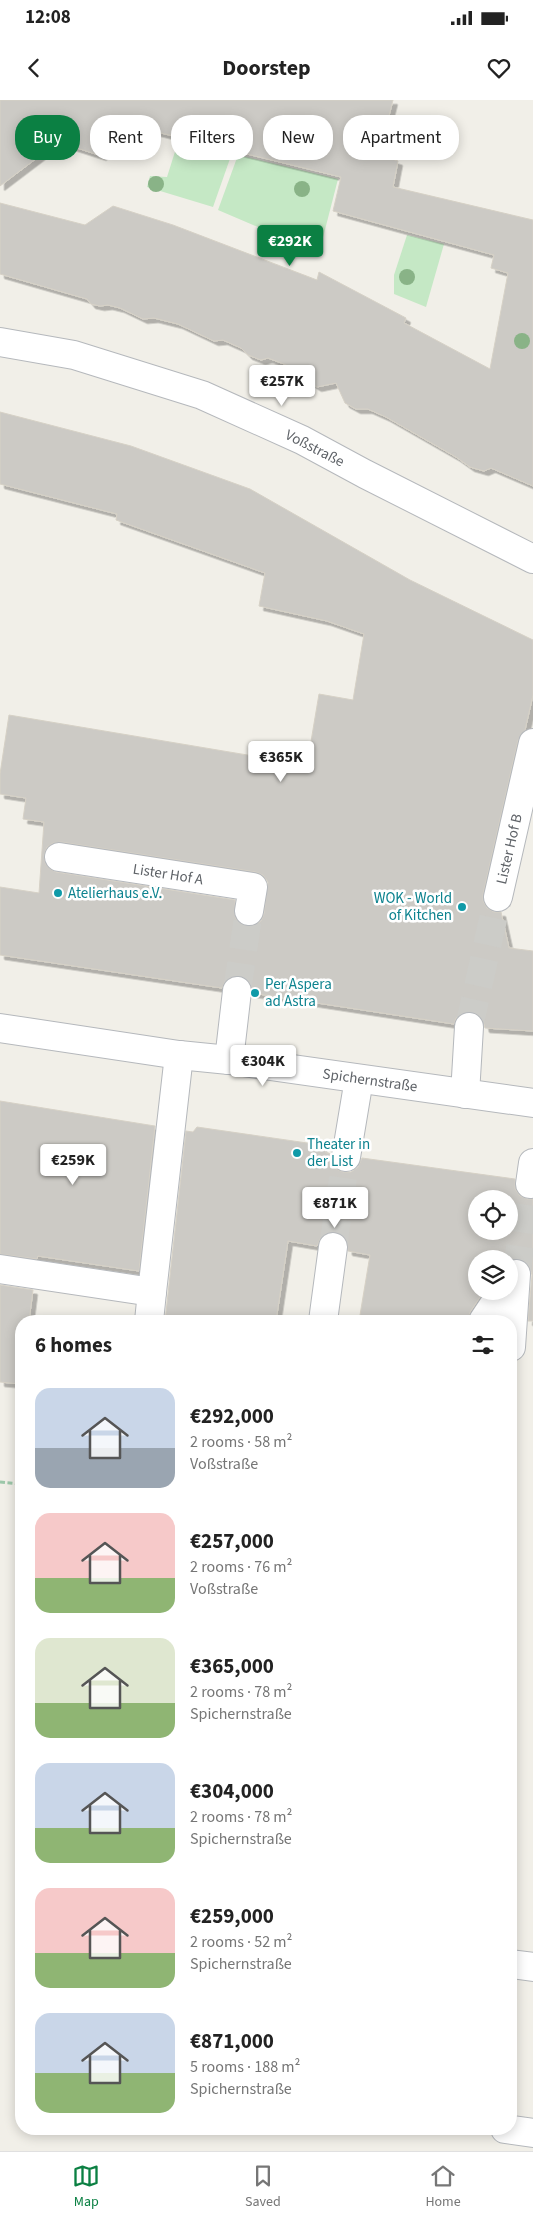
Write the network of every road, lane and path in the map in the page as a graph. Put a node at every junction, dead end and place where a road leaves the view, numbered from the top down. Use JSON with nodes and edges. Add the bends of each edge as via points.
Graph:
{"nodes":[{"id":1,"x":0,"y":342,"type":"edge"},
{"id":2,"x":533,"y":558,"type":"edge"},
{"id":3,"x":533,"y":743,"type":"edge"},
{"id":4,"x":59,"y":857,"type":"dead end"},
{"id":5,"x":498,"y":897,"type":"tunnel mouth"},
{"id":6,"x":249,"y":911,"type":"tunnel mouth"},
{"id":7,"x":237,"y":991,"type":"tunnel mouth"},
{"id":8,"x":469,"y":1027,"type":"tunnel mouth"},
{"id":9,"x":0,"y":1028,"type":"edge"},
{"id":10,"x":179,"y":1056,"type":"junction"},
{"id":11,"x":229,"y":1060,"type":"junction"},
{"id":12,"x":359,"y":1079,"type":"junction"},
{"id":13,"x":465,"y":1094,"type":"junction"},
{"id":14,"x":533,"y":1103,"type":"edge"},
{"id":15,"x":346,"y":1157,"type":"tunnel mouth"},
{"id":16,"x":333,"y":1247,"type":"tunnel mouth"},
{"id":17,"x":0,"y":1269,"type":"edge"},
{"id":18,"x":152,"y":1292,"type":"junction"},
{"id":19,"x":497,"y":1300,"type":"edge"},
{"id":20,"x":510,"y":1300,"type":"tunnel mouth"},
{"id":21,"x":150,"y":1315,"type":"edge"},
{"id":22,"x":323,"y":1315,"type":"edge"},
{"id":23,"x":487,"y":1315,"type":"edge"},
{"id":24,"x":510,"y":1315,"type":"edge"},
{"id":25,"x":0,"y":1482,"type":"edge"},
{"id":26,"x":15,"y":1483,"type":"edge"},
{"id":27,"x":517,"y":1965,"type":"edge"},
{"id":28,"x":533,"y":1967,"type":"edge"},
{"id":29,"x":517,"y":2131,"type":"edge"},
{"id":30,"x":533,"y":2133,"type":"edge"}],
"edges":[{"from":1,"to":2,"type":"street","name":"Voßstraße","via":[[74,355],[202,395],[302,440]]},
{"from":3,"to":5,"type":"street","name":"Lister Hof B"},
{"from":4,"to":6,"type":"street","name":"Lister Hof A","via":[[253,887]]},
{"from":7,"to":11,"type":"street"},
{"from":8,"to":13,"type":"street"},
{"from":9,"to":10,"type":"street","name":"Spichernstraße"},
{"from":10,"to":11,"type":"street","name":"Spichernstraße"},
{"from":10,"to":18,"type":"street"},
{"from":11,"to":12,"type":"street","name":"Spichernstraße"},
{"from":12,"to":13,"type":"street","name":"Spichernstraße"},
{"from":12,"to":15,"type":"street"},
{"from":13,"to":14,"type":"street","name":"Spichernstraße"},
{"from":16,"to":22,"type":"street"},
{"from":17,"to":18,"type":"street"},
{"from":18,"to":21,"type":"street"},
{"from":19,"to":23,"type":"street"},
{"from":20,"to":24,"type":"street"},
{"from":25,"to":26,"type":"path"},
{"from":27,"to":28,"type":"street"},
{"from":29,"to":30,"type":"street"}]}
